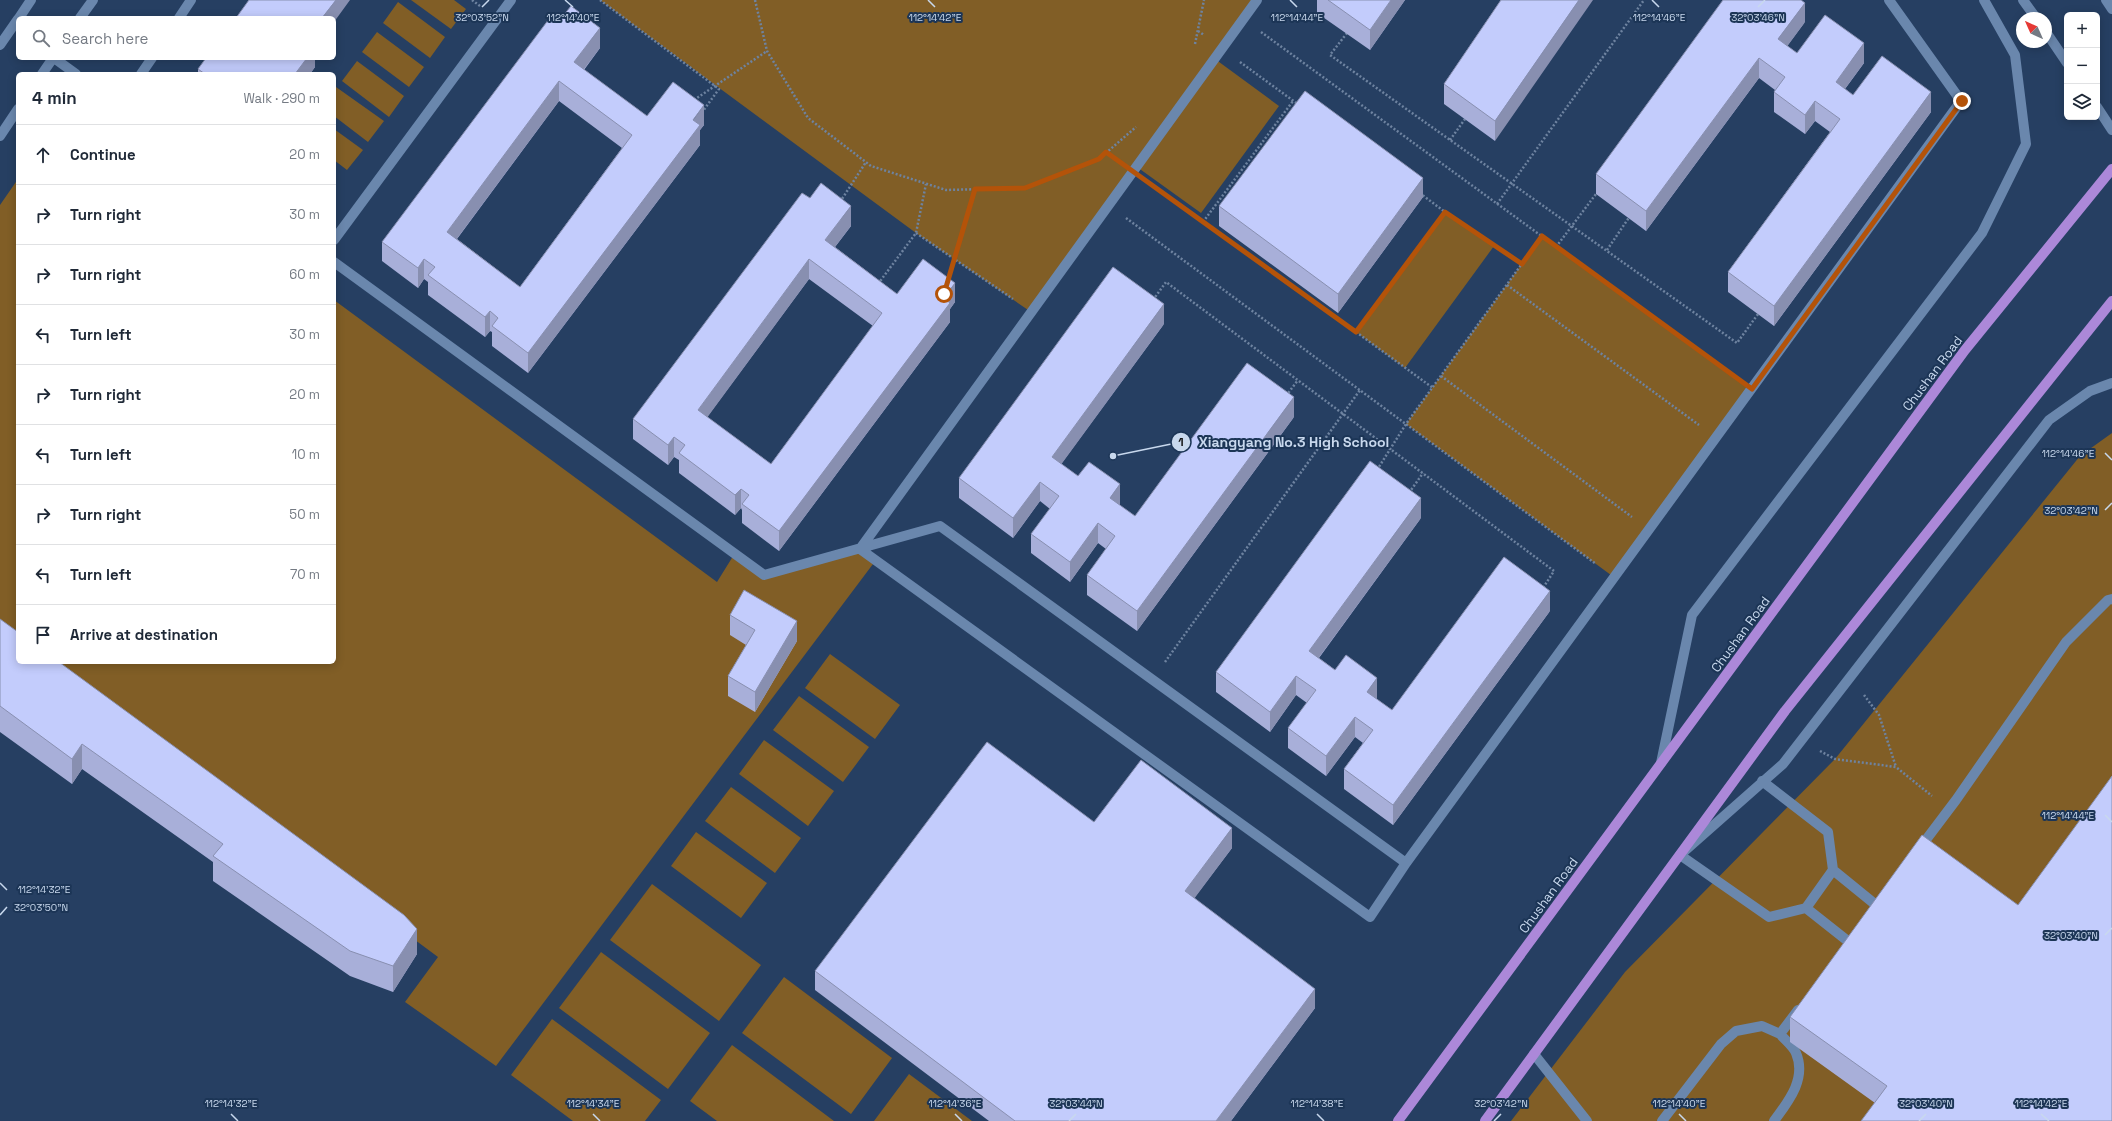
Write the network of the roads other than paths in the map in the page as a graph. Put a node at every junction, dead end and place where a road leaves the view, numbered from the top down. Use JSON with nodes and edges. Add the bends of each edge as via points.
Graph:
{"nodes":[{"id":1,"x":31,"y":0,"type":"edge"},
{"id":2,"x":93,"y":0,"type":"edge"},
{"id":3,"x":191,"y":0,"type":"edge"},
{"id":4,"x":511,"y":0,"type":"edge"},
{"id":5,"x":1257,"y":0,"type":"edge"},
{"id":6,"x":1889,"y":0,"type":"edge"},
{"id":7,"x":1984,"y":0,"type":"edge"},
{"id":8,"x":2023,"y":0,"type":"edge"},
{"id":9,"x":2106,"y":0,"type":"edge"},
{"id":10,"x":2112,"y":9,"type":"edge"},
{"id":11,"x":2032,"y":12,"type":"edge"},
{"id":12,"x":19,"y":16,"type":"edge"},
{"id":13,"x":81,"y":16,"type":"edge"},
{"id":14,"x":180,"y":16,"type":"edge"},
{"id":15,"x":16,"y":21,"type":"edge"},
{"id":16,"x":2052,"y":41,"type":"edge"},
{"id":17,"x":0,"y":45,"type":"edge"},
{"id":18,"x":2064,"y":59,"type":"edge"},
{"id":19,"x":52,"y":60,"type":"edge"},
{"id":20,"x":56,"y":60,"type":"edge"},
{"id":21,"x":151,"y":60,"type":"edge"},
{"id":22,"x":43,"y":72,"type":"edge"},
{"id":23,"x":73,"y":72,"type":"edge"},
{"id":24,"x":142,"y":72,"type":"edge"},
{"id":25,"x":16,"y":112,"type":"edge"},
{"id":26,"x":2100,"y":112,"type":"edge"},
{"id":27,"x":2112,"y":130,"type":"edge"},
{"id":28,"x":0,"y":136,"type":"edge"},
{"id":29,"x":2112,"y":169,"type":"edge"},
{"id":30,"x":336,"y":237,"type":"edge"},
{"id":31,"x":336,"y":263,"type":"edge"},
{"id":32,"x":2112,"y":301,"type":"edge"},
{"id":33,"x":2112,"y":383,"type":"edge"},
{"id":34,"x":860,"y":548,"type":"junction"},
{"id":35,"x":2112,"y":599,"type":"edge"},
{"id":36,"x":1661,"y":763,"type":"junction"},
{"id":37,"x":1762,"y":781,"type":"junction"},
{"id":38,"x":1680,"y":855,"type":"junction"},
{"id":39,"x":1913,"y":857,"type":"edge"},
{"id":40,"x":1406,"y":863,"type":"junction"},
{"id":41,"x":1833,"y":870,"type":"junction"},
{"id":42,"x":1876,"y":905,"type":"edge"},
{"id":43,"x":1806,"y":908,"type":"junction"},
{"id":44,"x":1849,"y":942,"type":"edge"},
{"id":45,"x":1803,"y":1003,"type":"edge"},
{"id":46,"x":1780,"y":1034,"type":"junction"},
{"id":47,"x":1534,"y":1054,"type":"junction"},
{"id":48,"x":1398,"y":1121,"type":"edge"},
{"id":49,"x":1485,"y":1121,"type":"edge"},
{"id":50,"x":1587,"y":1121,"type":"edge"},
{"id":51,"x":1662,"y":1121,"type":"edge"},
{"id":52,"x":1774,"y":1121,"type":"edge"}],
"edges":[{"from":1,"to":12,"type":"street"},
{"from":2,"to":13,"type":"street"},
{"from":3,"to":14,"type":"street"},
{"from":4,"to":30,"type":"street"},
{"from":5,"to":34,"type":"street"},
{"from":6,"to":40,"type":"street","via":[[1962,101]]},
{"from":7,"to":36,"type":"street","via":[[2015,55],[2026,144],[1982,233],[1692,614]]},
{"from":8,"to":11,"type":"street"},
{"from":9,"to":10,"type":"street"},
{"from":15,"to":17,"type":"street"},
{"from":16,"to":18,"type":"street"},
{"from":19,"to":22,"type":"street"},
{"from":20,"to":23,"type":"street"},
{"from":21,"to":24,"type":"street"},
{"from":25,"to":28,"type":"street"},
{"from":26,"to":27,"type":"street"},
{"from":29,"to":36,"type":"main road","name":"Chushan Road","via":[[1965,350]]},
{"from":31,"to":34,"type":"street","via":[[764,575]]},
{"from":32,"to":38,"type":"main road","via":[[1790,705]]},
{"from":33,"to":37,"type":"street","via":[[2090,391],[2049,420],[1783,764]]},
{"from":34,"to":40,"type":"street","via":[[940,526]]},
{"from":34,"to":40,"type":"street","via":[[1370,917]]},
{"from":35,"to":39,"type":"street","via":[[2108,600],[2066,642]]},
{"from":36,"to":48,"type":"main road","name":"Chushan Road"},
{"from":37,"to":38,"type":"street"},
{"from":37,"to":41,"type":"street","via":[[1828,832]]},
{"from":38,"to":43,"type":"street","via":[[1769,917]]},
{"from":38,"to":47,"type":"main road"},
{"from":41,"to":42,"type":"street"},
{"from":41,"to":43,"type":"street"},
{"from":43,"to":44,"type":"street"},
{"from":45,"to":46,"type":"street"},
{"from":46,"to":51,"type":"street","via":[[1762,1026],[1736,1031],[1721,1044]]},
{"from":46,"to":52,"type":"street","via":[[1796,1053],[1800,1074],[1792,1096]]},
{"from":47,"to":49,"type":"main road"},
{"from":47,"to":50,"type":"street"}]}
